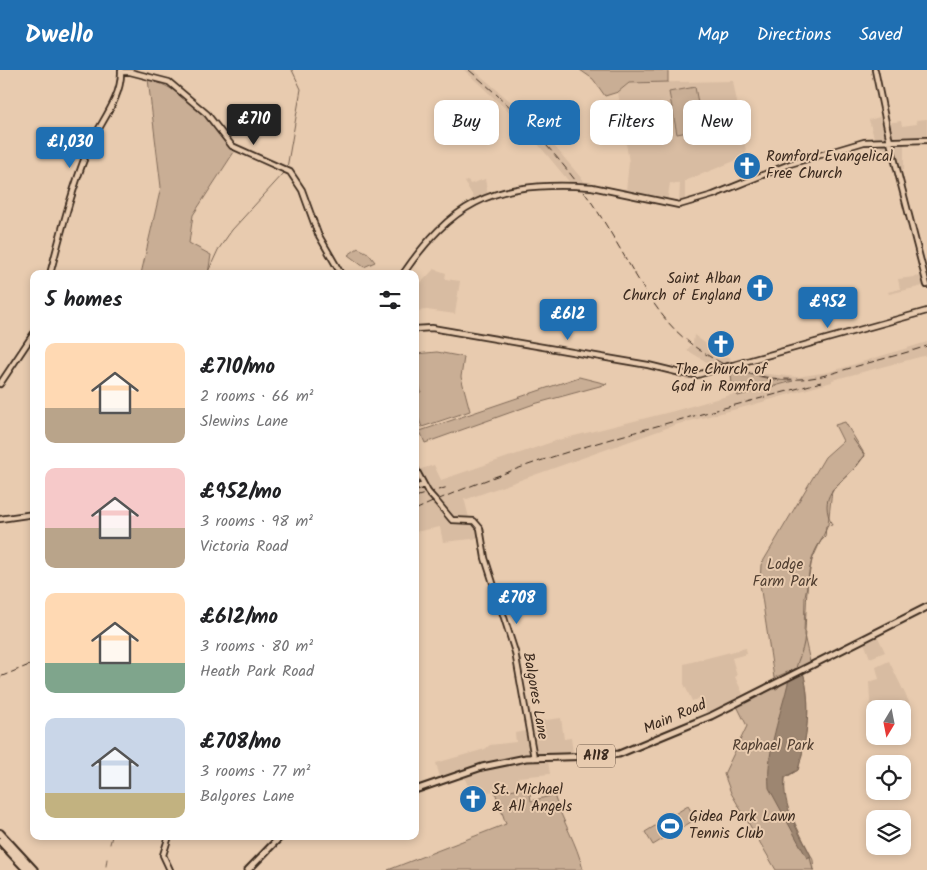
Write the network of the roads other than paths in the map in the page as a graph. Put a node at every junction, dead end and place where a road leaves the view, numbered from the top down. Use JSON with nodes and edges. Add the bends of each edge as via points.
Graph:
{"nodes":[{"id":1,"x":875,"y":70,"type":"edge"},
{"id":2,"x":121,"y":71,"type":"edge"},
{"id":3,"x":927,"y":140,"type":"edge"},
{"id":4,"x":890,"y":142,"type":"junction"},
{"id":5,"x":51,"y":270,"type":"edge"},
{"id":6,"x":339,"y":270,"type":"edge"},
{"id":7,"x":406,"y":270,"type":"edge"},
{"id":8,"x":927,"y":285,"type":"edge"},
{"id":9,"x":927,"y":311,"type":"edge"},
{"id":10,"x":419,"y":329,"type":"edge"},
{"id":11,"x":30,"y":339,"type":"edge"},
{"id":12,"x":0,"y":384,"type":"edge"},
{"id":13,"x":419,"y":476,"type":"edge"},
{"id":14,"x":424,"y":485,"type":"junction"},
{"id":15,"x":419,"y":487,"type":"edge"},
{"id":16,"x":30,"y":515,"type":"edge"},
{"id":17,"x":0,"y":519,"type":"edge"},
{"id":18,"x":927,"y":607,"type":"edge"},
{"id":19,"x":534,"y":758,"type":"junction"},
{"id":20,"x":419,"y":789,"type":"edge"},
{"id":21,"x":0,"y":832,"type":"edge"},
{"id":22,"x":168,"y":840,"type":"edge"},
{"id":23,"x":277,"y":840,"type":"edge"},
{"id":24,"x":0,"y":841,"type":"edge"},
{"id":25,"x":27,"y":870,"type":"edge"},
{"id":26,"x":34,"y":870,"type":"edge"},
{"id":27,"x":170,"y":870,"type":"edge"},
{"id":28,"x":248,"y":870,"type":"edge"}],
"edges":[{"from":1,"to":4,"type":"street"},
{"from":2,"to":5,"type":"street","via":[[119,88],[94,134],[79,173]]},
{"from":2,"to":6,"type":"street","via":[[169,82],[207,114],[232,146],[290,172],[302,190],[318,234]]},
{"from":3,"to":4,"type":"street"},
{"from":4,"to":7,"type":"street","bridge":true,"via":[[864,142],[826,153],[679,205],[592,187],[513,188],[476,202],[452,217]]},
{"from":4,"to":8,"type":"street"},
{"from":9,"to":10,"type":"street","bridge":true,"via":[[697,374],[432,328]]},
{"from":11,"to":12,"type":"street"},
{"from":13,"to":14,"type":"street","name":"Balgores Lane"},
{"from":14,"to":15,"type":"street"},
{"from":14,"to":19,"type":"street","name":"Balgores Lane","bridge":true,"via":[[452,520],[474,522],[480,528],[485,558],[517,658]]},
{"from":16,"to":17,"type":"street"},
{"from":18,"to":19,"type":"main road","name":"Main Road","number":"A118","via":[[703,720],[619,754]]},
{"from":19,"to":20,"type":"main road","name":"Main Road","number":"A118","via":[[489,765]]},
{"from":21,"to":26,"type":"highway"},
{"from":22,"to":27,"type":"street","via":[[163,856]]},
{"from":23,"to":28,"type":"main road"},
{"from":24,"to":25,"type":"highway"}]}
